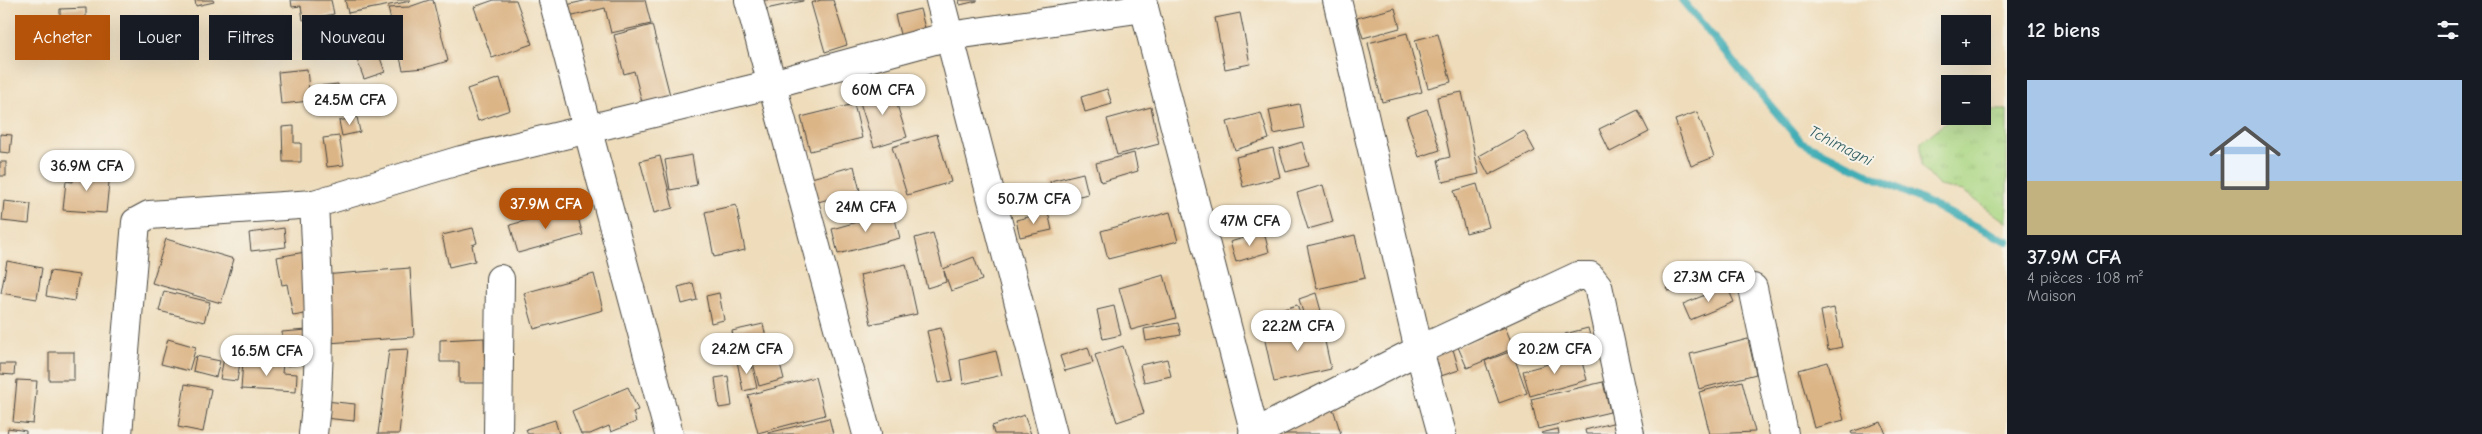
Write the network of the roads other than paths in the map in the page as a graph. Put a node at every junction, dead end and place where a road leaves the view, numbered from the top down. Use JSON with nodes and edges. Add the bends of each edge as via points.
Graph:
{"nodes":[{"id":1,"x":554,"y":0,"type":"edge"},
{"id":2,"x":749,"y":0,"type":"edge"},
{"id":3,"x":940,"y":0,"type":"edge"},
{"id":4,"x":1337,"y":0,"type":"edge"},
{"id":5,"x":1143,"y":4,"type":"edge"},
{"id":6,"x":949,"y":36,"type":"junction"},
{"id":7,"x":772,"y":84,"type":"junction"},
{"id":8,"x":588,"y":129,"type":"junction"},
{"id":9,"x":314,"y":204,"type":"junction"},
{"id":10,"x":500,"y":279,"type":"dead end"},
{"id":11,"x":1752,"y":288,"type":"dead end"},
{"id":12,"x":1419,"y":350,"type":"junction"},
{"id":13,"x":118,"y":434,"type":"edge"},
{"id":14,"x":313,"y":434,"type":"edge"},
{"id":15,"x":498,"y":434,"type":"edge"},
{"id":16,"x":669,"y":434,"type":"edge"},
{"id":17,"x":867,"y":434,"type":"edge"},
{"id":18,"x":1053,"y":434,"type":"edge"},
{"id":19,"x":1255,"y":434,"type":"edge"},
{"id":20,"x":1442,"y":434,"type":"edge"},
{"id":21,"x":1630,"y":434,"type":"edge"},
{"id":22,"x":1784,"y":434,"type":"edge"}],
"edges":[{"from":1,"to":8,"type":"street"},
{"from":2,"to":7,"type":"street"},
{"from":3,"to":6,"type":"street"},
{"from":4,"to":12,"type":"street"},
{"from":5,"to":6,"type":"street"},
{"from":5,"to":19,"type":"street"},
{"from":6,"to":7,"type":"street"},
{"from":6,"to":18,"type":"street"},
{"from":7,"to":8,"type":"street"},
{"from":7,"to":17,"type":"street"},
{"from":8,"to":9,"type":"street","via":[[461,160]]},
{"from":8,"to":16,"type":"street"},
{"from":9,"to":13,"type":"street","via":[[149,214],[136,222]]},
{"from":9,"to":14,"type":"street","via":[[320,312],[318,396]]},
{"from":10,"to":15,"type":"street"},
{"from":11,"to":22,"type":"street"},
{"from":12,"to":19,"type":"street"},
{"from":12,"to":20,"type":"street"},
{"from":12,"to":21,"type":"street","via":[[1578,276],[1590,276],[1598,286]]}]}
